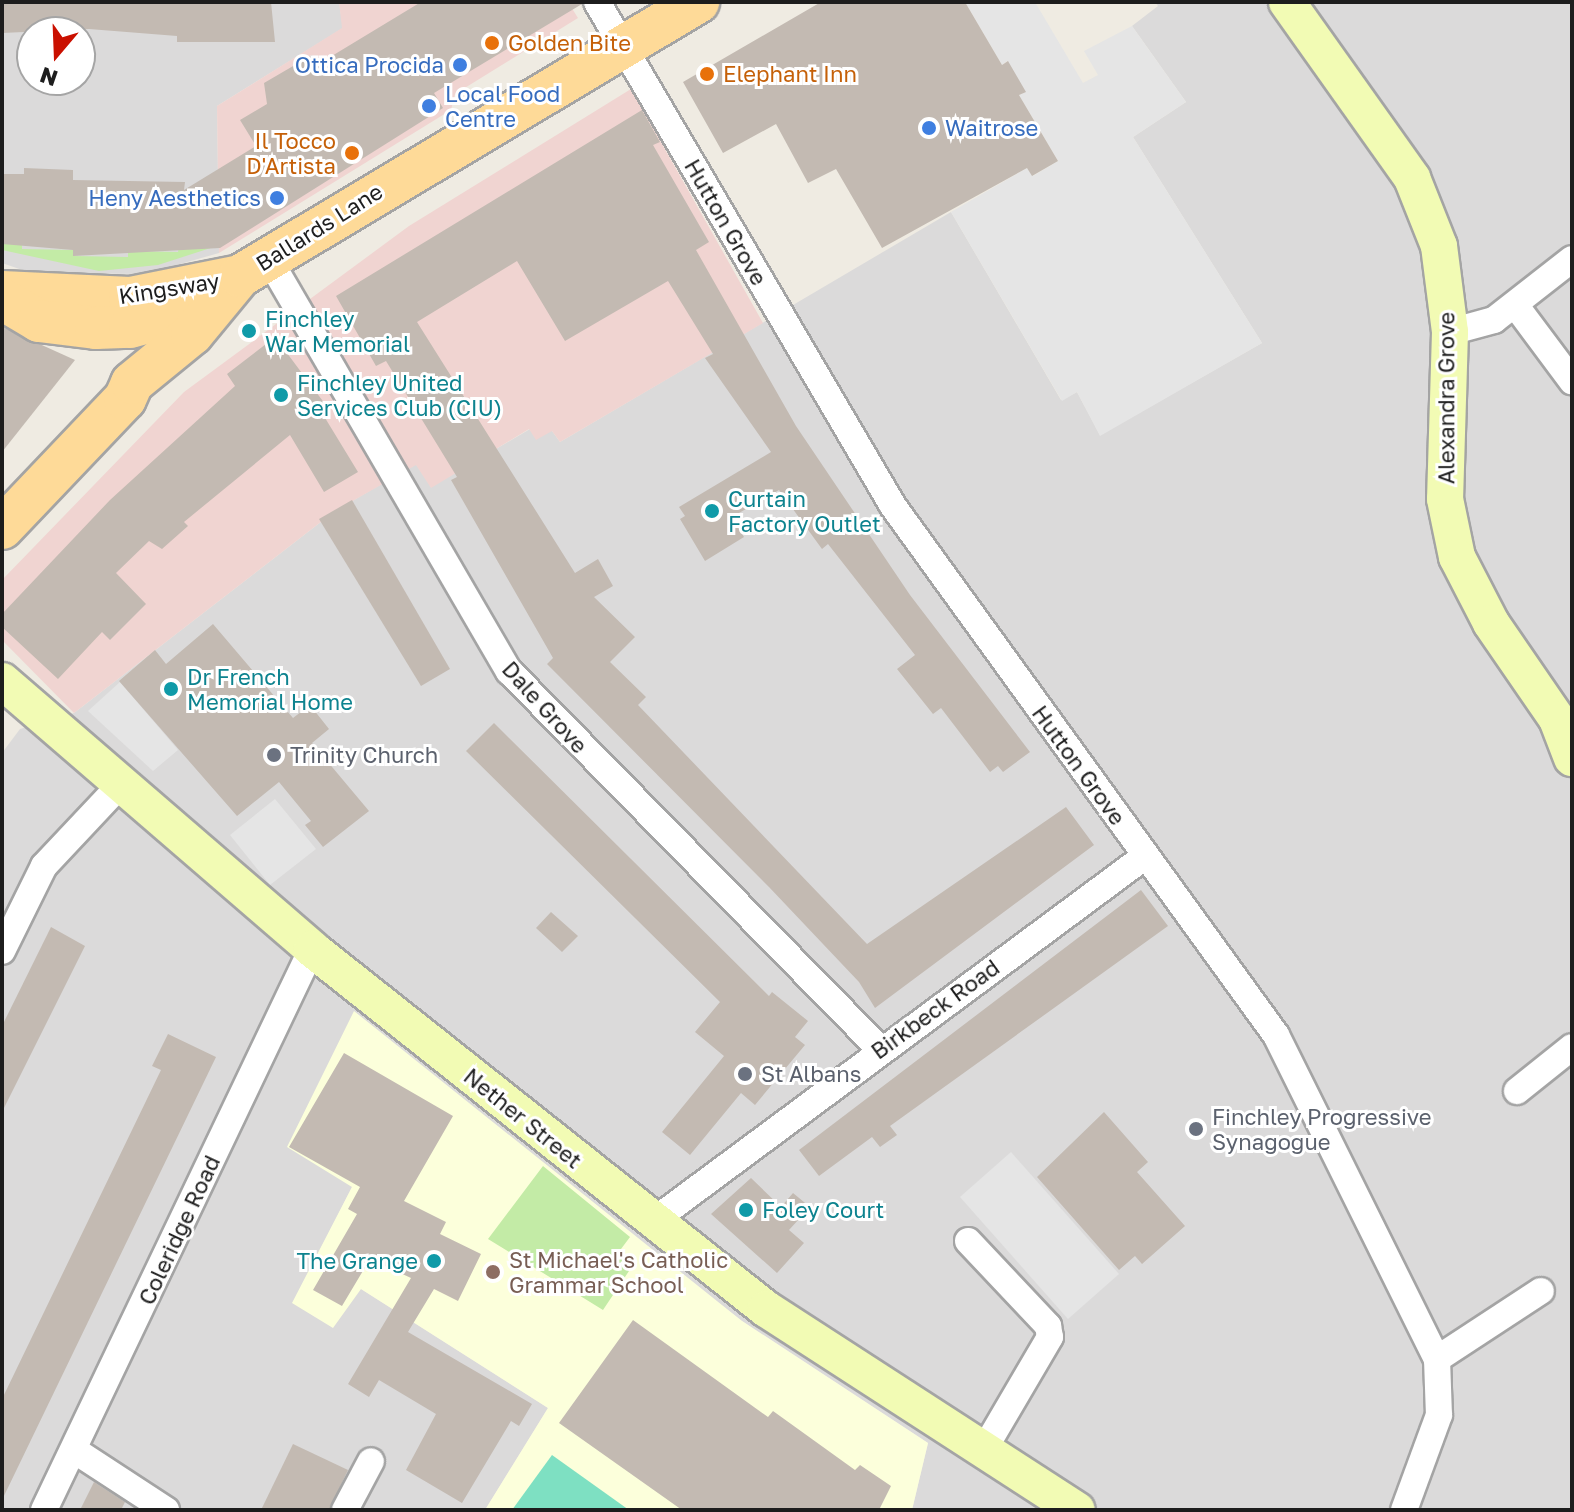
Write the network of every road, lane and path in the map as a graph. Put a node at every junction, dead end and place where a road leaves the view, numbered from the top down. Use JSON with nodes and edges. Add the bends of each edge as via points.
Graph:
{"nodes":[{"id":1,"x":597,"y":2,"type":"edge"},
{"id":2,"x":698,"y":2,"type":"edge"},
{"id":3,"x":1287,"y":2,"type":"edge"},
{"id":4,"x":622,"y":45,"type":"junction"},
{"id":5,"x":1572,"y":259,"type":"edge"},
{"id":6,"x":245,"y":277,"type":"junction"},
{"id":7,"x":2,"y":292,"type":"edge"},
{"id":8,"x":2,"y":299,"type":"edge"},
{"id":9,"x":1516,"y":306,"type":"junction"},
{"id":10,"x":130,"y":312,"type":"junction"},
{"id":11,"x":1450,"y":332,"type":"junction"},
{"id":12,"x":1572,"y":381,"type":"edge"},
{"id":13,"x":132,"y":383,"type":"junction"},
{"id":14,"x":2,"y":528,"type":"edge"},
{"id":15,"x":2,"y":681,"type":"edge"},
{"id":16,"x":1572,"y":758,"type":"edge"},
{"id":17,"x":119,"y":786,"type":"junction"},
{"id":18,"x":1144,"y":857,"type":"junction"},
{"id":19,"x":312,"y":949,"type":"junction"},
{"id":20,"x":2,"y":951,"type":"edge"},
{"id":21,"x":1572,"y":1047,"type":"edge"},
{"id":22,"x":880,"y":1049,"type":"junction"},
{"id":23,"x":1517,"y":1091,"type":"dead end"},
{"id":24,"x":652,"y":1222,"type":"junction"},
{"id":25,"x":968,"y":1241,"type":"dead end"},
{"id":26,"x":1541,"y":1291,"type":"dead end"},
{"id":27,"x":1437,"y":1359,"type":"junction"},
{"id":28,"x":985,"y":1448,"type":"junction"},
{"id":29,"x":74,"y":1450,"type":"junction"},
{"id":30,"x":371,"y":1461,"type":"dead end"},
{"id":31,"x":44,"y":1510,"type":"edge"},
{"id":32,"x":166,"y":1510,"type":"edge"},
{"id":33,"x":345,"y":1510,"type":"edge"},
{"id":34,"x":1077,"y":1510,"type":"edge"},
{"id":35,"x":1404,"y":1510,"type":"edge"}],
"edges":[{"from":1,"to":4,"type":"street","name":"Hutton Grove"},
{"from":2,"to":4,"type":"main road","name":"Ballards Lane"},
{"from":3,"to":11,"type":"street","name":"Alexandra Grove","via":[[1412,178],[1439,246]]},
{"from":4,"to":6,"type":"main road","name":"Ballards Lane"},
{"from":4,"to":18,"type":"street","name":"Hutton Grove","via":[[893,506]]},
{"from":5,"to":9,"type":"street"},
{"from":6,"to":10,"type":"main road","name":"Kingsway"},
{"from":6,"to":13,"type":"main road","name":"Ballards Lane","via":[[176,351]]},
{"from":6,"to":22,"type":"street","name":"Dale Grove","via":[[509,671]]},
{"from":7,"to":10,"type":"main road","name":"Kingsway"},
{"from":8,"to":10,"type":"main road","name":"Kingsway","via":[[39,321]]},
{"from":9,"to":11,"type":"street","via":[[1494,320]]},
{"from":9,"to":12,"type":"street"},
{"from":10,"to":13,"type":"main road"},
{"from":11,"to":16,"type":"street","name":"Alexandra Grove","via":[[1445,499],[1457,557],[1491,623],[1557,719]]},
{"from":13,"to":14,"type":"main road","name":"Ballards Lane","via":[[125,399]]},
{"from":15,"to":17,"type":"street","name":"Nether Street"},
{"from":17,"to":19,"type":"street","name":"Nether Street"},
{"from":17,"to":20,"type":"street","via":[[44,866]]},
{"from":18,"to":22,"type":"street","name":"Birkbeck Road"},
{"from":18,"to":27,"type":"street","name":"Hutton Grove","via":[[1276,1035]]},
{"from":19,"to":24,"type":"street","name":"Nether Street"},
{"from":19,"to":29,"type":"street","name":"Coleridge Road"},
{"from":21,"to":23,"type":"street"},
{"from":22,"to":24,"type":"street","name":"Birkbeck Road"},
{"from":24,"to":28,"type":"street","name":"Nether Street","via":[[766,1309]]},
{"from":25,"to":28,"type":"street","via":[[1048,1326],[1050,1337]]},
{"from":26,"to":27,"type":"street"},
{"from":27,"to":35,"type":"street","name":"Hutton Grove","via":[[1439,1415]]},
{"from":28,"to":34,"type":"street","name":"Nether Street"},
{"from":29,"to":31,"type":"street","name":"Coleridge Road"},
{"from":29,"to":32,"type":"street"},
{"from":30,"to":33,"type":"street"}]}
